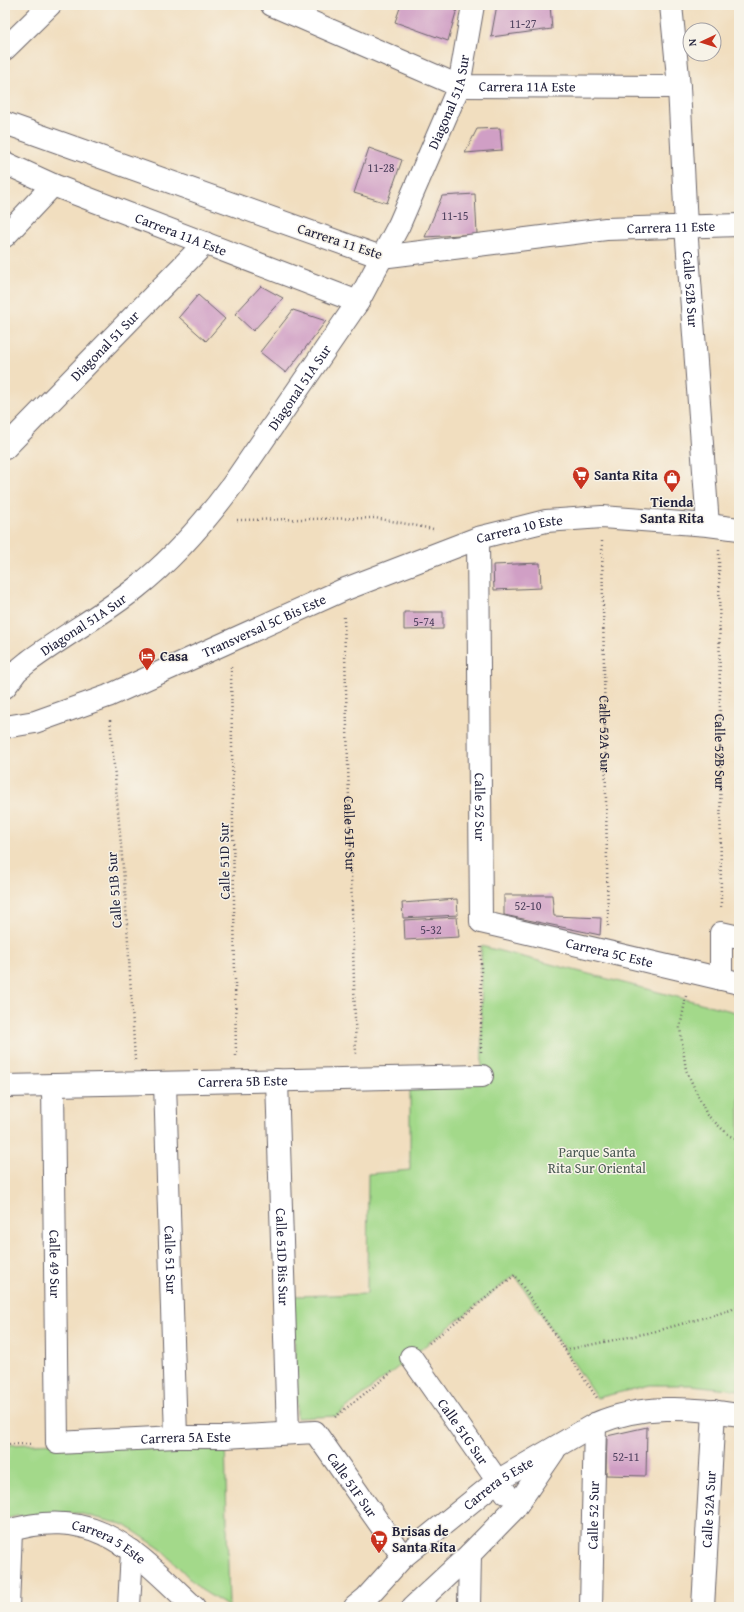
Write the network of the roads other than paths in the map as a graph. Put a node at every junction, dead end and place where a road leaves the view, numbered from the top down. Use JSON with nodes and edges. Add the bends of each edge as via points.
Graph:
{"nodes":[{"id":1,"x":50,"y":5,"type":"edge"},
{"id":2,"x":272,"y":5,"type":"edge"},
{"id":3,"x":474,"y":5,"type":"edge"},
{"id":4,"x":671,"y":5,"type":"edge"},
{"id":5,"x":5,"y":49,"type":"edge"},
{"id":6,"x":459,"y":86,"type":"junction"},
{"id":7,"x":679,"y":87,"type":"junction"},
{"id":8,"x":5,"y":123,"type":"edge"},
{"id":9,"x":5,"y":163,"type":"edge"},
{"id":10,"x":52,"y":186,"type":"junction"},
{"id":11,"x":739,"y":225,"type":"edge"},
{"id":12,"x":686,"y":226,"type":"junction"},
{"id":13,"x":5,"y":236,"type":"edge"},
{"id":14,"x":205,"y":243,"type":"junction"},
{"id":15,"x":381,"y":257,"type":"junction"},
{"id":16,"x":358,"y":302,"type":"junction"},
{"id":17,"x":5,"y":448,"type":"edge"},
{"id":18,"x":722,"y":527,"type":"edge"},
{"id":19,"x":478,"y":538,"type":"junction"},
{"id":20,"x":5,"y":687,"type":"edge"},
{"id":21,"x":5,"y":727,"type":"edge"},
{"id":22,"x":481,"y":922,"type":"joint"},
{"id":23,"x":730,"y":935,"type":"edge"},
{"id":24,"x":730,"y":981,"type":"edge"},
{"id":25,"x":482,"y":1076,"type":"road end"},
{"id":26,"x":277,"y":1080,"type":"junction"},
{"id":27,"x":165,"y":1083,"type":"junction"},
{"id":28,"x":53,"y":1085,"type":"junction"},
{"id":29,"x":5,"y":1086,"type":"edge"},
{"id":30,"x":411,"y":1357,"type":"dead end"},
{"id":31,"x":714,"y":1411,"type":"junction"},
{"id":32,"x":739,"y":1415,"type":"edge"},
{"id":33,"x":602,"y":1421,"type":"junction"},
{"id":34,"x":315,"y":1432,"type":"joint"},
{"id":35,"x":288,"y":1433,"type":"junction"},
{"id":36,"x":176,"y":1437,"type":"junction"},
{"id":37,"x":57,"y":1443,"type":"joint"},
{"id":38,"x":557,"y":1446,"type":"junction"},
{"id":39,"x":497,"y":1481,"type":"junction"},
{"id":40,"x":515,"y":1508,"type":"junction"},
{"id":41,"x":8,"y":1531,"type":"edge"},
{"id":42,"x":132,"y":1551,"type":"junction"},
{"id":43,"x":470,"y":1554,"type":"junction"},
{"id":44,"x":403,"y":1557,"type":"junction"},
{"id":45,"x":8,"y":1607,"type":"edge"},
{"id":46,"x":129,"y":1607,"type":"edge"},
{"id":47,"x":194,"y":1607,"type":"edge"},
{"id":48,"x":355,"y":1607,"type":"edge"},
{"id":49,"x":413,"y":1607,"type":"edge"},
{"id":50,"x":469,"y":1607,"type":"edge"},
{"id":51,"x":591,"y":1607,"type":"edge"},
{"id":52,"x":704,"y":1607,"type":"edge"}],
"edges":[{"from":1,"to":5,"type":"street"},
{"from":2,"to":6,"type":"street","name":"Carrera 11A Este"},
{"from":3,"to":6,"type":"street","name":"Diagonal 51A Sur"},
{"from":4,"to":7,"type":"street","name":"Calle 52B Sur"},
{"from":6,"to":7,"type":"street","name":"Carrera 11A Este"},
{"from":6,"to":15,"type":"street","name":"Diagonal 51A Sur","via":[[399,225]]},
{"from":7,"to":12,"type":"street","name":"Calle 52B Sur"},
{"from":8,"to":15,"type":"street","name":"Carrera 11 Este"},
{"from":9,"to":10,"type":"street","name":"Carrera 11A Este"},
{"from":10,"to":13,"type":"street"},
{"from":10,"to":14,"type":"street","name":"Carrera 11A Este"},
{"from":11,"to":12,"type":"street","name":"Carrera 11 Este"},
{"from":12,"to":15,"type":"street","name":"Carrera 11 Este","via":[[606,229]]},
{"from":12,"to":18,"type":"street","name":"Calle 52B Sur"},
{"from":14,"to":16,"type":"street","name":"Carrera 11A Este"},
{"from":14,"to":17,"type":"street","name":"Diagonal 51 Sur"},
{"from":15,"to":16,"type":"street","name":"Diagonal 51A Sur"},
{"from":16,"to":20,"type":"street","name":"Diagonal 51A Sur","via":[[233,484],[179,550],[136,588],[28,662],[17,671]]},
{"from":18,"to":19,"type":"street","name":"Carrera 10 Este","via":[[602,517],[546,521]]},
{"from":19,"to":21,"type":"street","name":"Transversal 5C Bis Este","via":[[343,590],[108,696],[35,722]]},
{"from":19,"to":22,"type":"street","name":"Calle 52 Sur"},
{"from":22,"to":24,"type":"street","name":"Carrera 5C Este"},
{"from":23,"to":24,"type":"street"},
{"from":25,"to":26,"type":"street","name":"Carrera 5B Este"},
{"from":26,"to":27,"type":"street","name":"Carrera 5B Este"},
{"from":26,"to":35,"type":"street","name":"Calle 51D Bis Sur"},
{"from":27,"to":28,"type":"street","name":"Carrera 5B Este"},
{"from":27,"to":36,"type":"street","name":"Calle 51 Sur"},
{"from":28,"to":29,"type":"street","name":"Carrera 5B Este"},
{"from":28,"to":37,"type":"street","name":"Calle 49 Sur"},
{"from":30,"to":39,"type":"street","name":"Calle 51G Sur"},
{"from":31,"to":32,"type":"street","name":"Carrera 5 Este"},
{"from":31,"to":33,"type":"street","name":"Carrera 5 Este","via":[[676,1408],[641,1410]]},
{"from":31,"to":52,"type":"street","name":"Calle 52A Sur"},
{"from":33,"to":38,"type":"street","name":"Carrera 5 Este"},
{"from":33,"to":51,"type":"street","name":"Calle 52 Sur"},
{"from":34,"to":35,"type":"street","name":"Carrera 5A Este"},
{"from":34,"to":44,"type":"street","name":"Calle 51F Sur"},
{"from":35,"to":36,"type":"street","name":"Carrera 5A Este"},
{"from":36,"to":37,"type":"street","name":"Carrera 5A Este"},
{"from":38,"to":39,"type":"street","name":"Carrera 5 Este"},
{"from":38,"to":40,"type":"street","name":"Carrera 5 Este"},
{"from":39,"to":40,"type":"street","name":"Calle 51G Sur"},
{"from":39,"to":44,"type":"street","name":"Carrera 5 Este"},
{"from":40,"to":43,"type":"street","name":"Carrera 5 Este"},
{"from":41,"to":42,"type":"street","name":"Carrera 5 Este","via":[[54,1524],[86,1527],[116,1539]]},
{"from":41,"to":45,"type":"street"},
{"from":42,"to":46,"type":"street"},
{"from":42,"to":47,"type":"street","name":"Carrera 5 Este"},
{"from":43,"to":49,"type":"street","name":"Carrera 5 Este"},
{"from":43,"to":50,"type":"street"},
{"from":44,"to":48,"type":"street","name":"Carrera 5 Este"}]}
